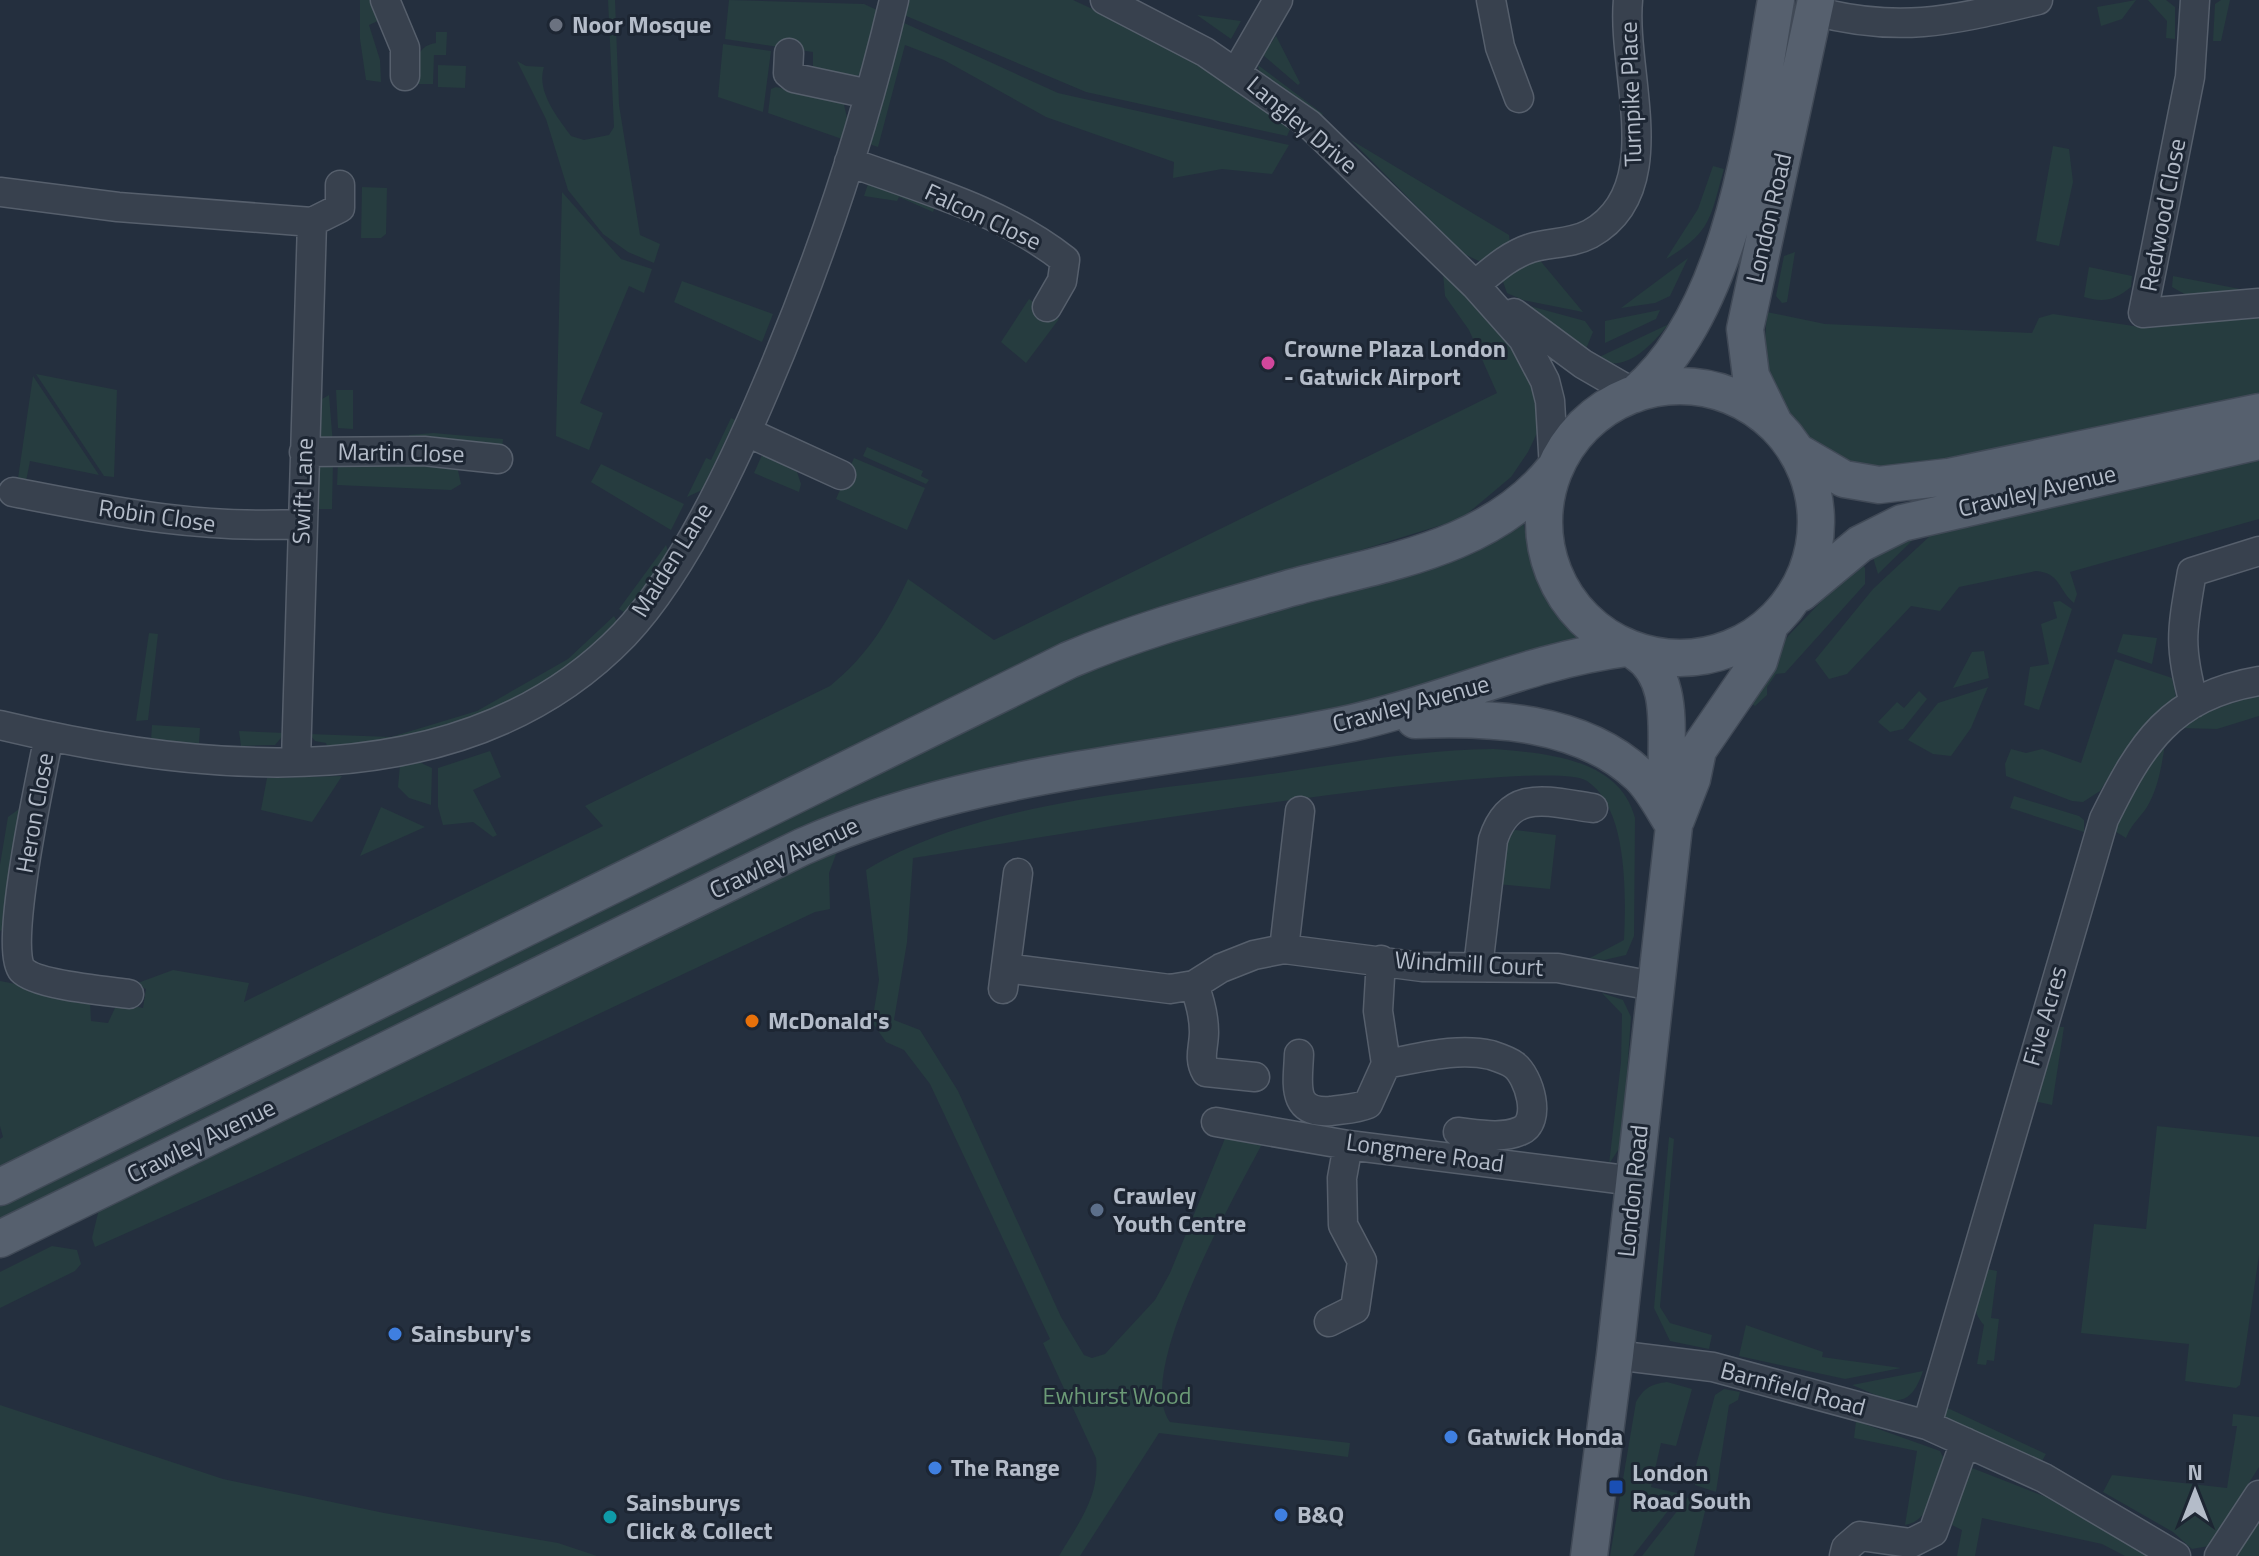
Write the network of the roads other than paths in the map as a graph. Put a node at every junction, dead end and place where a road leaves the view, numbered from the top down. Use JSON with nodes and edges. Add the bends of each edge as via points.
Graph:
{"nodes":[{"id":1,"x":385,"y":0,"type":"edge"},
{"id":2,"x":894,"y":0,"type":"edge"},
{"id":3,"x":1105,"y":0,"type":"edge"},
{"id":4,"x":1278,"y":0,"type":"edge"},
{"id":5,"x":1491,"y":0,"type":"edge"},
{"id":6,"x":1628,"y":0,"type":"edge"},
{"id":7,"x":1776,"y":0,"type":"edge"},
{"id":8,"x":2038,"y":0,"type":"edge"},
{"id":9,"x":2195,"y":0,"type":"edge"},
{"id":10,"x":1815,"y":6,"type":"edge"},
{"id":11,"x":789,"y":53,"type":"dead end"},
{"id":12,"x":1237,"y":71,"type":"junction"},
{"id":13,"x":405,"y":76,"type":"dead end"},
{"id":14,"x":869,"y":94,"type":"junction"},
{"id":15,"x":1519,"y":98,"type":"dead end"},
{"id":16,"x":849,"y":162,"type":"junction"},
{"id":17,"x":340,"y":185,"type":"dead end"},
{"id":18,"x":0,"y":192,"type":"edge"},
{"id":19,"x":312,"y":222,"type":"junction"},
{"id":20,"x":1475,"y":285,"type":"junction"},
{"id":21,"x":2259,"y":303,"type":"edge"},
{"id":22,"x":1047,"y":307,"type":"dead end"},
{"id":23,"x":1635,"y":394,"type":"junction"},
{"id":24,"x":2259,"y":412,"type":"edge"},
{"id":25,"x":747,"y":432,"type":"junction"},
{"id":26,"x":1788,"y":440,"type":"junction"},
{"id":27,"x":2259,"y":441,"type":"edge"},
{"id":28,"x":304,"y":452,"type":"junction"},
{"id":29,"x":498,"y":459,"type":"dead end"},
{"id":30,"x":1554,"y":469,"type":"junction"},
{"id":31,"x":841,"y":475,"type":"dead end"},
{"id":32,"x":13,"y":492,"type":"dead end"},
{"id":33,"x":301,"y":524,"type":"junction"},
{"id":34,"x":2259,"y":551,"type":"edge"},
{"id":35,"x":1781,"y":613,"type":"junction"},
{"id":36,"x":1632,"y":650,"type":"junction"},
{"id":37,"x":2259,"y":681,"type":"edge"},
{"id":38,"x":2194,"y":703,"type":"junction"},
{"id":39,"x":1350,"y":723,"type":"junction"},
{"id":40,"x":0,"y":725,"type":"edge"},
{"id":41,"x":49,"y":736,"type":"junction"},
{"id":42,"x":296,"y":761,"type":"junction"},
{"id":43,"x":1593,"y":808,"type":"dead end"},
{"id":44,"x":1300,"y":811,"type":"dead end"},
{"id":45,"x":1674,"y":826,"type":"junction"},
{"id":46,"x":1018,"y":873,"type":"dead end"},
{"id":47,"x":1284,"y":949,"type":"junction"},
{"id":48,"x":1381,"y":960,"type":"junction"},
{"id":49,"x":1478,"y":967,"type":"junction"},
{"id":50,"x":1194,"y":985,"type":"junction"},
{"id":51,"x":1653,"y":986,"type":"junction"},
{"id":52,"x":129,"y":994,"type":"dead end"},
{"id":53,"x":1299,"y":1054,"type":"dead end"},
{"id":54,"x":1386,"y":1064,"type":"junction"},
{"id":55,"x":1255,"y":1077,"type":"dead end"},
{"id":56,"x":1216,"y":1122,"type":"dead end"},
{"id":57,"x":1458,"y":1132,"type":"dead end"},
{"id":58,"x":1348,"y":1145,"type":"junction"},
{"id":59,"x":1634,"y":1181,"type":"junction"},
{"id":60,"x":0,"y":1187,"type":"edge"},
{"id":61,"x":0,"y":1239,"type":"edge"},
{"id":62,"x":1329,"y":1322,"type":"dead end"},
{"id":63,"x":1615,"y":1355,"type":"junction"},
{"id":64,"x":1927,"y":1425,"type":"junction"},
{"id":65,"x":1965,"y":1442,"type":"junction"},
{"id":66,"x":2259,"y":1495,"type":"edge"},
{"id":67,"x":1589,"y":1556,"type":"edge"},
{"id":68,"x":1844,"y":1556,"type":"edge"},
{"id":69,"x":2176,"y":1556,"type":"edge"},
{"id":70,"x":2219,"y":1556,"type":"edge"}],
"edges":[{"from":1,"to":13,"type":"street","via":[[405,48]]},
{"from":2,"to":14,"type":"street","name":"Maiden Lane"},
{"from":3,"to":12,"type":"street","name":"Langley Drive"},
{"from":4,"to":12,"type":"street"},
{"from":5,"to":15,"type":"street","via":[[1500,47]]},
{"from":6,"to":20,"type":"street","name":"Turnpike Place","via":[[1635,140],[1627,199],[1596,230],[1578,240],[1533,247],[1510,257]]},
{"from":7,"to":23,"type":"main road","name":"London Road","via":[[1750,144],[1719,260],[1693,321]]},
{"from":8,"to":10,"type":"street","via":[[1901,26],[1857,22]]},
{"from":9,"to":21,"type":"street","name":"Redwood Close","via":[[2190,77],[2143,313]]},
{"from":10,"to":26,"type":"main road","name":"London Road","via":[[1745,329],[1755,387]]},
{"from":11,"to":14,"type":"street","via":[[788,73],[794,78]]},
{"from":12,"to":20,"type":"street","name":"Langley Drive","via":[[1309,124]]},
{"from":14,"to":16,"type":"street","name":"Maiden Lane"},
{"from":16,"to":22,"type":"street","name":"Falcon Close","via":[[968,205],[1037,239],[1065,260],[1066,271]]},
{"from":16,"to":25,"type":"street","name":"Maiden Lane","via":[[795,319]]},
{"from":17,"to":19,"type":"street","via":[[340,208]]},
{"from":18,"to":19,"type":"street"},
{"from":19,"to":28,"type":"street","name":"Swift Lane"},
{"from":20,"to":23,"type":"street","name":"Langley Drive","via":[[1565,352]]},
{"from":20,"to":30,"type":"street","name":"Langley Drive","via":[[1523,339],[1545,381]]},
{"from":23,"to":26,"type":"main road","via":[[1683,386],[1715,391],[1746,403]]},
{"from":23,"to":30,"type":"main road","via":[[1588,421]]},
{"from":24,"to":26,"type":"main road","name":"Crawley Avenue","via":[[1948,477],[1879,485],[1844,479]]},
{"from":25,"to":31,"type":"street"},
{"from":25,"to":42,"type":"street","name":"Maiden Lane","via":[[658,592],[625,634],[580,674],[504,719],[426,747]]},
{"from":26,"to":35,"type":"main road","via":[[1812,490],[1816,520],[1809,566]]},
{"from":27,"to":35,"type":"main road","name":"Crawley Avenue","via":[[1902,523],[1860,544]]},
{"from":28,"to":29,"type":"street","name":"Martin Close","via":[[452,452]]},
{"from":28,"to":33,"type":"street","name":"Swift Lane"},
{"from":30,"to":36,"type":"main road","via":[[1543,523],[1552,573],[1591,627]]},
{"from":30,"to":60,"type":"main road","name":"Crawley Avenue","via":[[1518,504],[1455,543],[1162,625],[1069,660]]},
{"from":32,"to":33,"type":"street","name":"Robin Close","via":[[173,522],[228,527]]},
{"from":33,"to":42,"type":"street","name":"Swift Lane"},
{"from":34,"to":38,"type":"street","via":[[2192,572],[2181,656]]},
{"from":35,"to":36,"type":"main road","via":[[1737,646],[1711,655],[1675,659]]},
{"from":35,"to":45,"type":"main road","name":"London Road","via":[[1759,661],[1698,750]]},
{"from":36,"to":39,"type":"main road","name":"Crawley Avenue","via":[[1570,658],[1431,704]]},
{"from":36,"to":45,"type":"main road","name":"London Road","via":[[1655,673],[1667,708]]},
{"from":37,"to":38,"type":"street","name":"Five Acres","via":[[2231,686]]},
{"from":38,"to":64,"type":"street","name":"Five Acres","via":[[2163,723],[2129,769],[2104,819]]},
{"from":39,"to":45,"type":"main road","via":[[1474,719],[1563,733],[1638,774]]},
{"from":39,"to":61,"type":"main road","name":"Crawley Avenue","via":[[977,790],[859,823]]},
{"from":40,"to":41,"type":"street","name":"Maiden Lane"},
{"from":41,"to":42,"type":"street","name":"Maiden Lane","via":[[189,758]]},
{"from":41,"to":52,"type":"street","name":"Heron Close","via":[[19,906],[17,961],[39,978]]},
{"from":43,"to":49,"type":"street","via":[[1524,803],[1510,808],[1499,823]]},
{"from":44,"to":47,"type":"street"},
{"from":45,"to":51,"type":"main road","name":"London Road"},
{"from":46,"to":50,"type":"street","name":"Windmill Court","via":[[1004,979],[1170,989]]},
{"from":47,"to":48,"type":"street","name":"Windmill Court"},
{"from":47,"to":50,"type":"street","name":"Windmill Court","via":[[1232,964]]},
{"from":48,"to":49,"type":"street","name":"Windmill Court","via":[[1422,967]]},
{"from":48,"to":54,"type":"street","via":[[1378,1011]]},
{"from":49,"to":51,"type":"street","name":"Windmill Court","via":[[1558,968]]},
{"from":50,"to":55,"type":"street","via":[[1202,1006],[1201,1062],[1206,1072]]},
{"from":51,"to":59,"type":"main road","name":"London Road"},
{"from":53,"to":54,"type":"street","via":[[1297,1090],[1310,1110],[1368,1104]]},
{"from":54,"to":57,"type":"street","via":[[1468,1053],[1514,1065],[1527,1082],[1529,1123],[1521,1131]]},
{"from":56,"to":58,"type":"street","name":"Longmere Road"},
{"from":58,"to":59,"type":"street","name":"Longmere Road"},
{"from":58,"to":62,"type":"street","via":[[1343,1225],[1362,1261],[1355,1309]]},
{"from":59,"to":63,"type":"main road","name":"London Road"},
{"from":63,"to":64,"type":"street","name":"Barnfield Road","via":[[1713,1367]]},
{"from":63,"to":67,"type":"main road","name":"London Road"},
{"from":64,"to":65,"type":"street","name":"Barnfield Road"},
{"from":65,"to":68,"type":"street","via":[[1933,1532],[1911,1543],[1860,1536]]},
{"from":65,"to":69,"type":"street","name":"Barnfield Road","via":[[2044,1478]]},
{"from":66,"to":70,"type":"street"}]}
